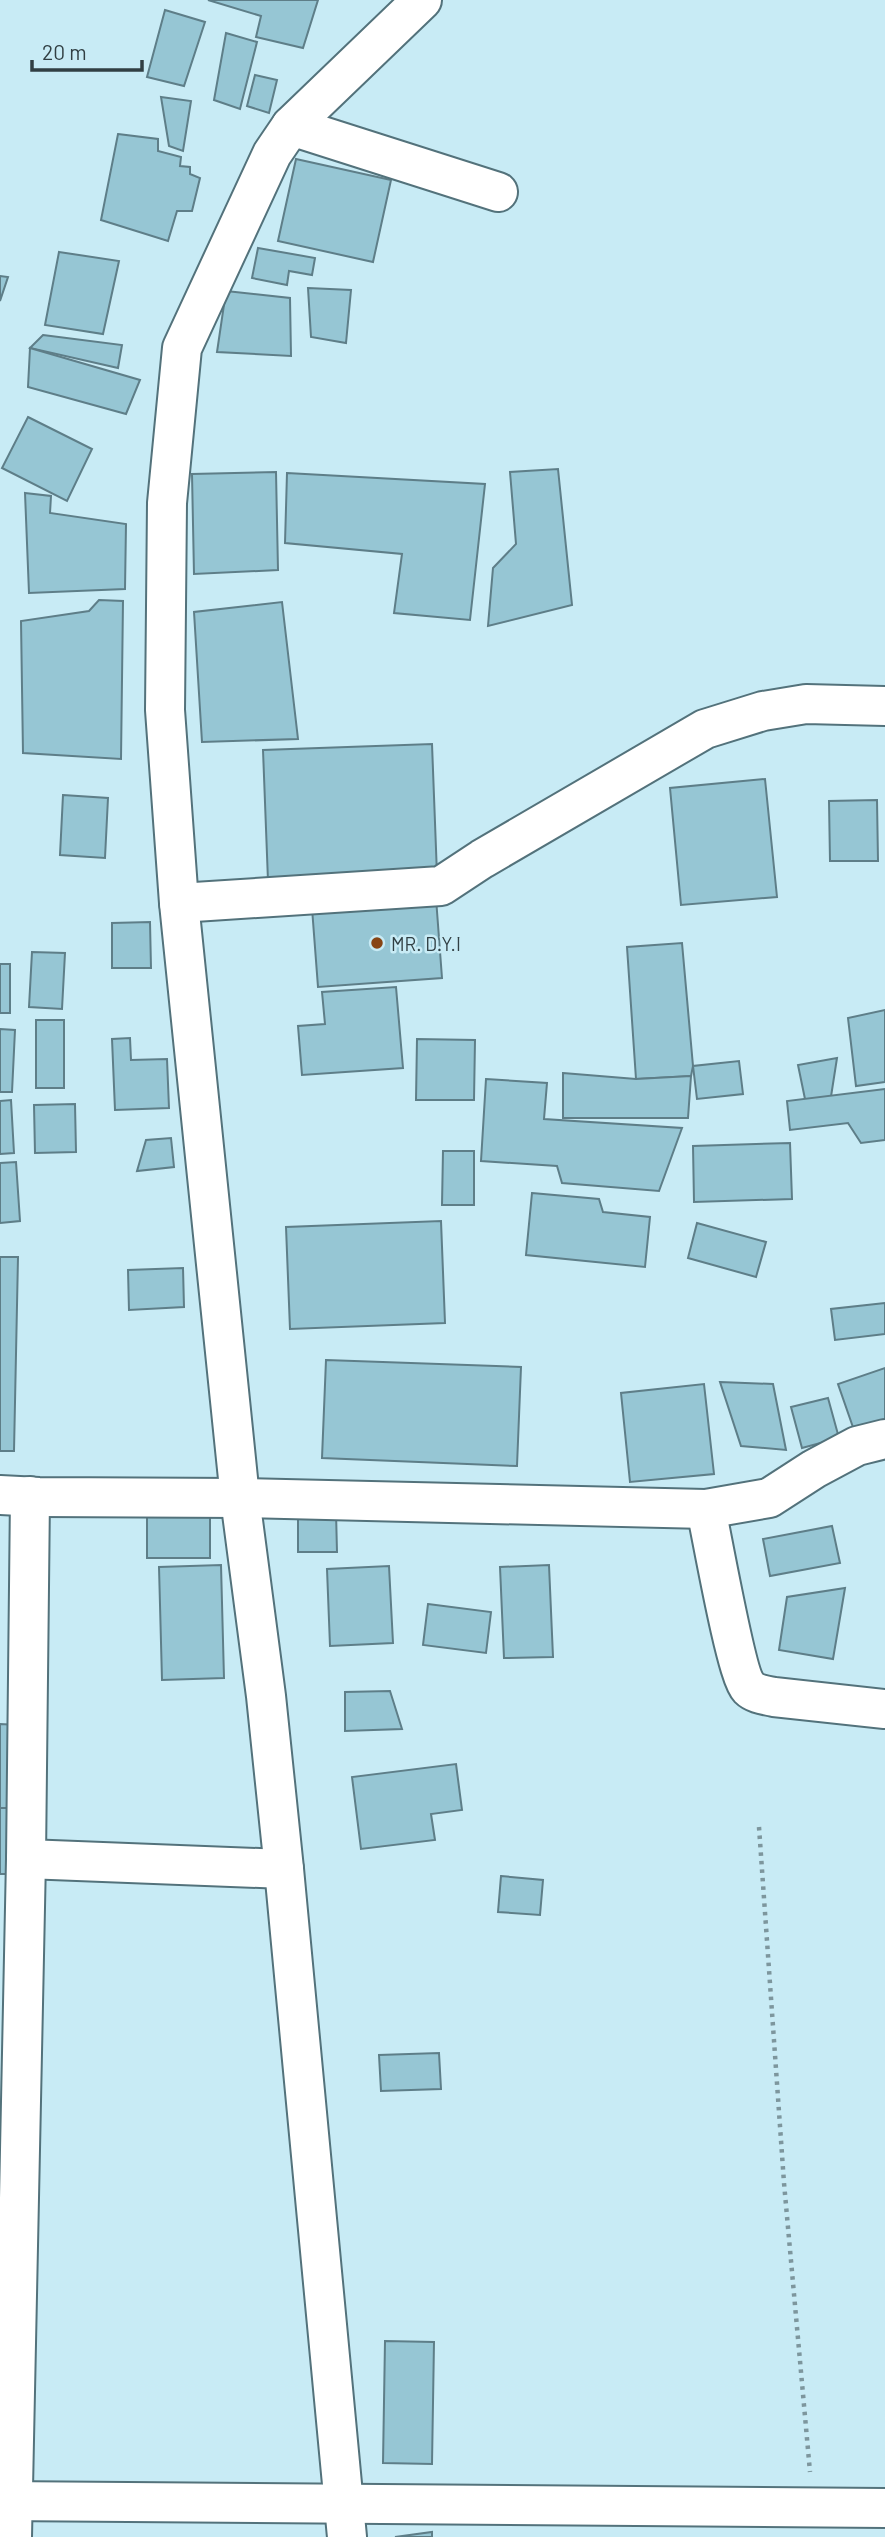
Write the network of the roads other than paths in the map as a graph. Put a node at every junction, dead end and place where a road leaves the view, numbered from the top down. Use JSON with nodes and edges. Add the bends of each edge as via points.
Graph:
{"nodes":[{"id":1,"x":422,"y":0,"type":"edge"},
{"id":2,"x":291,"y":126,"type":"junction"},
{"id":3,"x":498,"y":191,"type":"dead end"},
{"id":4,"x":885,"y":706,"type":"edge"},
{"id":5,"x":179,"y":903,"type":"junction"},
{"id":6,"x":885,"y":1439,"type":"edge"},
{"id":7,"x":15,"y":1496,"type":"edge"},
{"id":8,"x":240,"y":1498,"type":"junction"},
{"id":9,"x":706,"y":1509,"type":"junction"},
{"id":10,"x":885,"y":1709,"type":"edge"},
{"id":11,"x":26,"y":1860,"type":"junction"},
{"id":12,"x":284,"y":1868,"type":"junction"},
{"id":13,"x":885,"y":2508,"type":"edge"},
{"id":14,"x":8,"y":2513,"type":"edge"},
{"id":15,"x":345,"y":2521,"type":"edge"}],
"edges":[{"from":1,"to":2,"type":"street"},
{"from":2,"to":3,"type":"street"},
{"from":2,"to":5,"type":"street","via":[[272,154],[182,348],[167,502],[165,709]]},
{"from":4,"to":5,"type":"street","via":[[806,704],[762,711],[705,729],[441,886]]},
{"from":5,"to":8,"type":"street"},
{"from":6,"to":9,"type":"street","via":[[857,1446],[769,1498]]},
{"from":7,"to":8,"type":"street"},
{"from":7,"to":11,"type":"street"},
{"from":8,"to":9,"type":"street"},
{"from":8,"to":12,"type":"street"},
{"from":9,"to":10,"type":"street","via":[[747,1686],[774,1697]]},
{"from":11,"to":12,"type":"street"},
{"from":11,"to":14,"type":"street"},
{"from":12,"to":15,"type":"street"},
{"from":13,"to":15,"type":"street"},
{"from":14,"to":15,"type":"street"}]}
